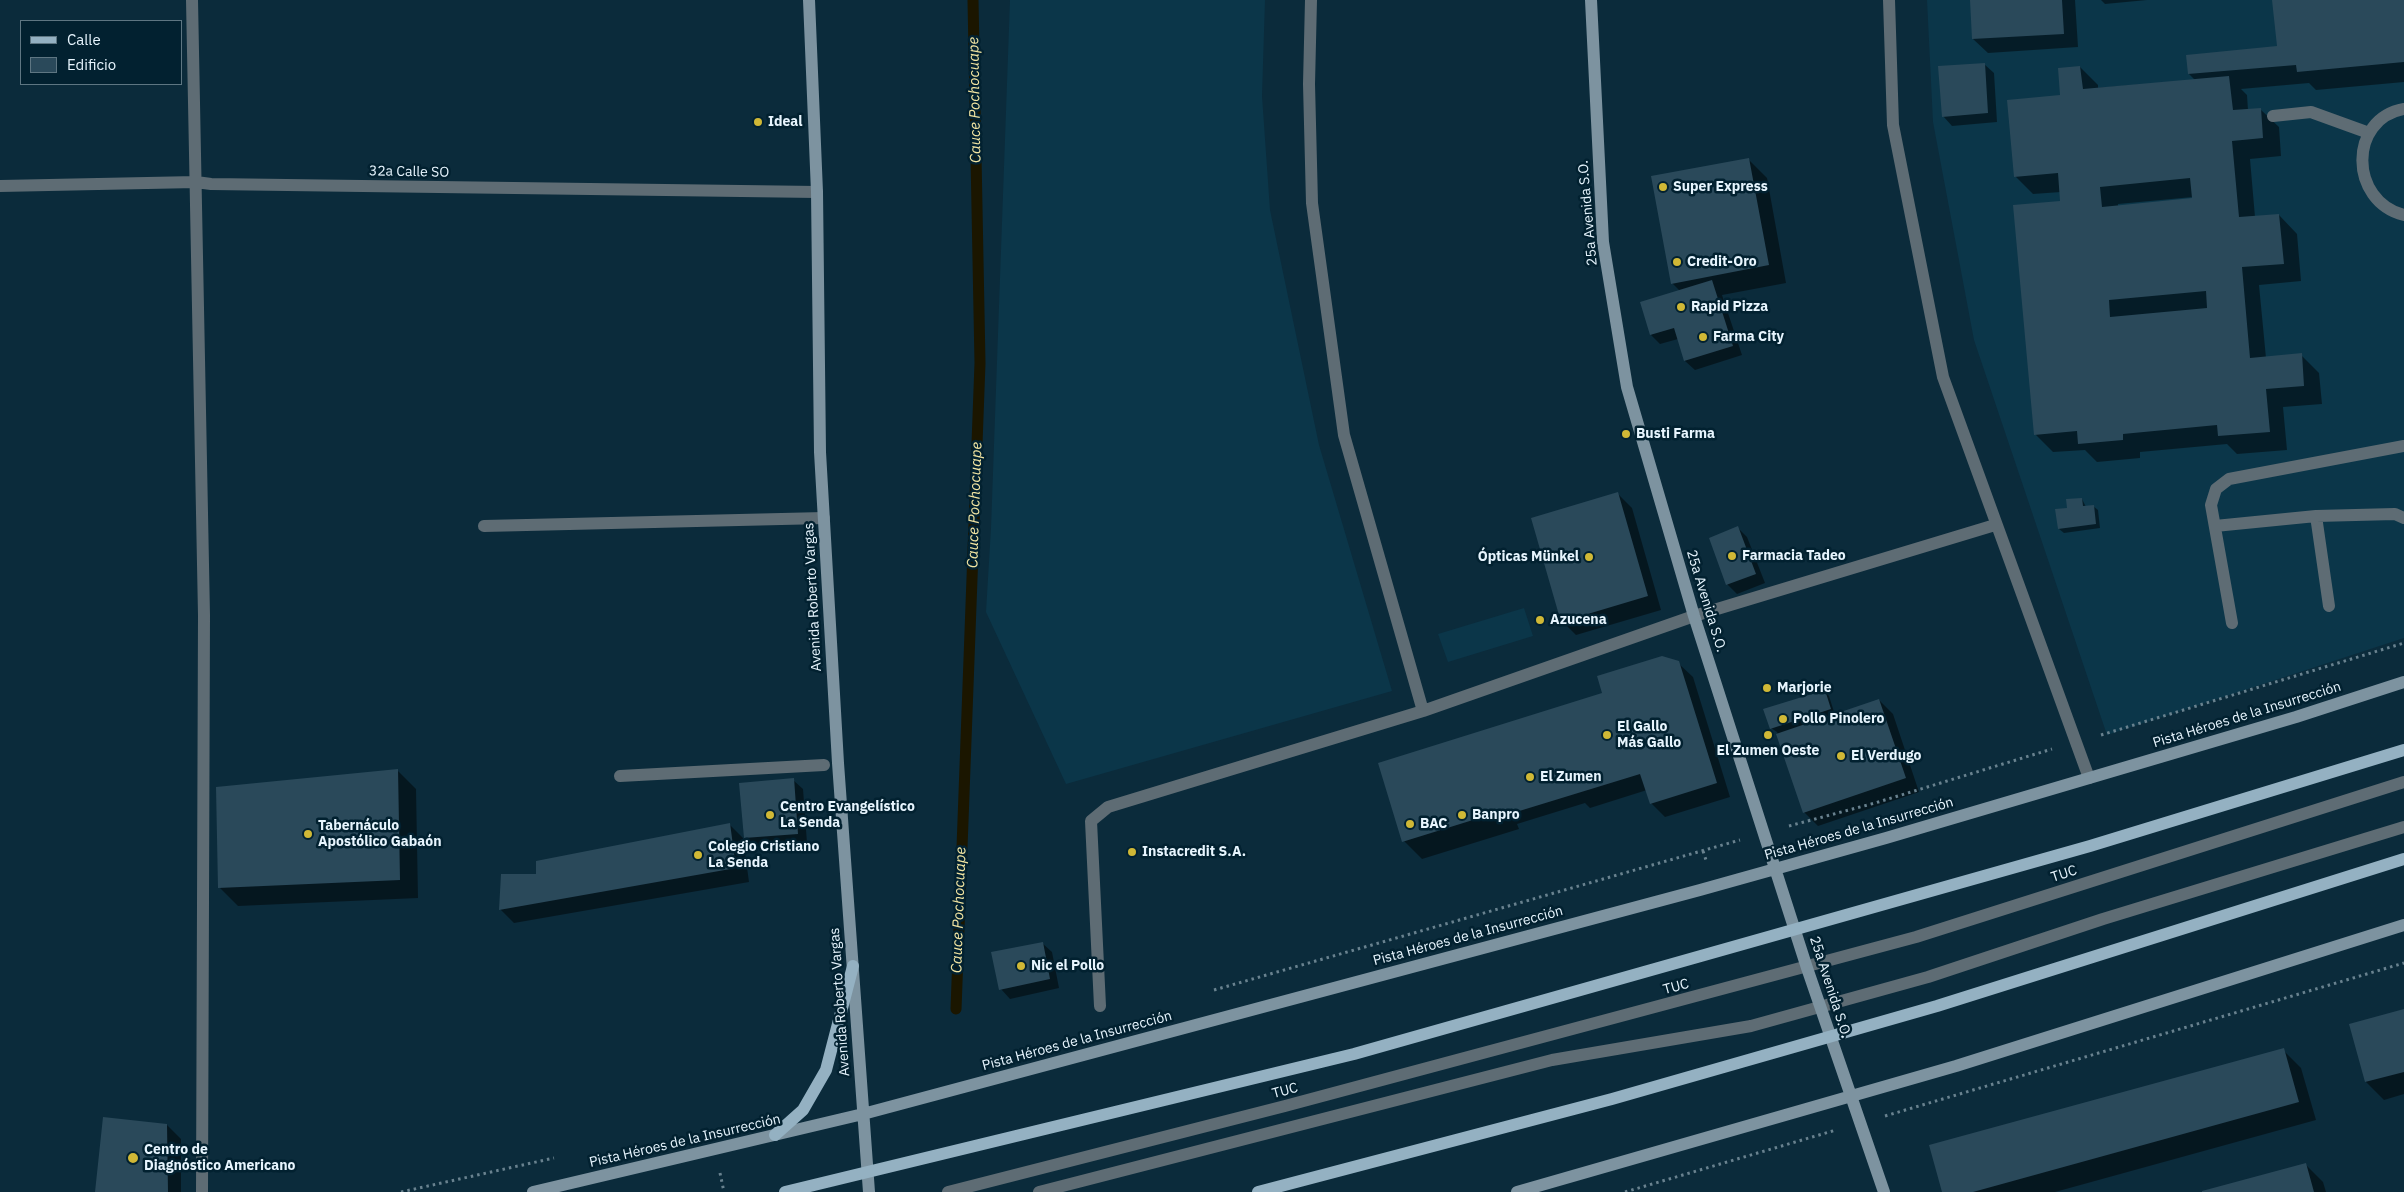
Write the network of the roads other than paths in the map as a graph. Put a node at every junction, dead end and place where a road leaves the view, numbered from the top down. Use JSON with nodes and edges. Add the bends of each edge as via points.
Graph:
{"nodes":[{"id":1,"x":192,"y":0,"type":"edge"},
{"id":2,"x":809,"y":0,"type":"edge"},
{"id":3,"x":1311,"y":0,"type":"edge"},
{"id":4,"x":1591,"y":0,"type":"edge"},
{"id":5,"x":1889,"y":0,"type":"edge"},
{"id":6,"x":2404,"y":109,"type":"edge"},
{"id":7,"x":2273,"y":116,"type":"dead end"},
{"id":8,"x":2369,"y":133,"type":"junction"},
{"id":9,"x":196,"y":182,"type":"junction"},
{"id":10,"x":0,"y":186,"type":"edge"},
{"id":11,"x":817,"y":192,"type":"junction"},
{"id":12,"x":2404,"y":214,"type":"edge"},
{"id":13,"x":2404,"y":446,"type":"edge"},
{"id":14,"x":2316,"y":516,"type":"junction"},
{"id":15,"x":824,"y":518,"type":"junction"},
{"id":16,"x":2404,"y":518,"type":"edge"},
{"id":17,"x":1995,"y":525,"type":"junction"},
{"id":18,"x":484,"y":526,"type":"dead end"},
{"id":19,"x":2215,"y":526,"type":"junction"},
{"id":20,"x":2329,"y":606,"type":"dead end"},
{"id":21,"x":1694,"y":616,"type":"junction"},
{"id":22,"x":2232,"y":623,"type":"dead end"},
{"id":23,"x":2404,"y":682,"type":"edge"},
{"id":24,"x":1423,"y":712,"type":"junction"},
{"id":25,"x":2404,"y":750,"type":"edge"},
{"id":26,"x":824,"y":765,"type":"dead end"},
{"id":27,"x":620,"y":776,"type":"dead end"},
{"id":28,"x":2089,"y":778,"type":"junction"},
{"id":29,"x":2404,"y":782,"type":"edge"},
{"id":30,"x":2404,"y":827,"type":"edge"},
{"id":31,"x":2404,"y":859,"type":"edge"},
{"id":32,"x":1776,"y":868,"type":"junction"},
{"id":33,"x":2404,"y":925,"type":"edge"},
{"id":34,"x":1795,"y":928,"type":"junction"},
{"id":35,"x":853,"y":966,"type":"junction"},
{"id":36,"x":1807,"y":968,"type":"junction"},
{"id":37,"x":1100,"y":1006,"type":"dead end"},
{"id":38,"x":1820,"y":1006,"type":"junction"},
{"id":39,"x":1830,"y":1036,"type":"junction"},
{"id":40,"x":1850,"y":1096,"type":"junction"},
{"id":41,"x":863,"y":1114,"type":"junction"},
{"id":42,"x":775,"y":1135,"type":"junction"},
{"id":43,"x":867,"y":1173,"type":"junction"},
{"id":44,"x":202,"y":1192,"type":"edge"},
{"id":45,"x":533,"y":1192,"type":"edge"},
{"id":46,"x":785,"y":1192,"type":"edge"},
{"id":47,"x":869,"y":1192,"type":"edge"},
{"id":48,"x":948,"y":1192,"type":"edge"},
{"id":49,"x":1039,"y":1192,"type":"edge"},
{"id":50,"x":1258,"y":1192,"type":"edge"},
{"id":51,"x":1517,"y":1192,"type":"edge"},
{"id":52,"x":1884,"y":1192,"type":"edge"}],
"edges":[{"from":1,"to":9,"type":"street"},
{"from":2,"to":11,"type":"street","name":"Avenida Roberto Vargas"},
{"from":3,"to":24,"type":"street","via":[[1312,203],[1344,435]]},
{"from":4,"to":21,"type":"street","name":"25a Avenida S.O.","via":[[1603,242],[1617,329],[1627,387]]},
{"from":5,"to":17,"type":"street","via":[[1893,125],[1942,368]]},
{"from":6,"to":8,"type":"street","via":[[2381,119]]},
{"from":7,"to":8,"type":"street","via":[[2311,112]]},
{"from":8,"to":12,"type":"street","via":[[2361,165],[2365,182],[2386,207]]},
{"from":9,"to":10,"type":"street","name":"32a Calle SO"},
{"from":9,"to":11,"type":"street","name":"32a Calle SO"},
{"from":9,"to":44,"type":"street","via":[[204,615]]},
{"from":11,"to":15,"type":"street","name":"Avenida Roberto Vargas","via":[[820,452]]},
{"from":13,"to":19,"type":"street","via":[[2230,479],[2216,489],[2211,505]]},
{"from":14,"to":16,"type":"street","via":[[2395,514]]},
{"from":14,"to":19,"type":"street"},
{"from":14,"to":20,"type":"street"},
{"from":15,"to":18,"type":"street"},
{"from":15,"to":35,"type":"street","name":"Avenida Roberto Vargas"},
{"from":17,"to":21,"type":"street"},
{"from":17,"to":28,"type":"street"},
{"from":19,"to":22,"type":"street"},
{"from":21,"to":24,"type":"street"},
{"from":21,"to":32,"type":"street","name":"25a Avenida S.O."},
{"from":23,"to":28,"type":"street","name":"Pista Héroes de la Insurrección"},
{"from":24,"to":37,"type":"street","via":[[1108,807],[1091,821]]},
{"from":25,"to":34,"type":"main road","via":[[2090,846]]},
{"from":26,"to":27,"type":"street"},
{"from":28,"to":32,"type":"street","name":"Pista Héroes de la Insurrección"},
{"from":29,"to":36,"type":"street","name":"TUC","via":[[1916,937]]},
{"from":30,"to":38,"type":"street","via":[[1928,977]]},
{"from":31,"to":39,"type":"main road","via":[[1937,1006]]},
{"from":32,"to":34,"type":"street","name":"25a Avenida S.O."},
{"from":32,"to":41,"type":"street","name":"Pista Héroes de la Insurrección"},
{"from":33,"to":40,"type":"street","via":[[1956,1066]]},
{"from":34,"to":36,"type":"street","name":"25a Avenida S.O."},
{"from":34,"to":43,"type":"main road","via":[[1354,1054]]},
{"from":35,"to":41,"type":"street","name":"Avenida Roberto Vargas"},
{"from":35,"to":42,"type":"main road","via":[[826,1070],[802,1110]]},
{"from":36,"to":38,"type":"street","name":"25a Avenida S.O."},
{"from":36,"to":48,"type":"street","name":"TUC"},
{"from":38,"to":39,"type":"street","name":"25a Avenida S.O."},
{"from":38,"to":49,"type":"street","via":[[1751,1026],[1552,1060]]},
{"from":39,"to":40,"type":"street","name":"25a Avenida S.O."},
{"from":39,"to":50,"type":"main road","via":[[1603,1102]]},
{"from":40,"to":51,"type":"street"},
{"from":40,"to":52,"type":"street","name":"25a Avenida S.O."},
{"from":41,"to":42,"type":"street","name":"Pista Héroes de la Insurrección"},
{"from":41,"to":43,"type":"street","name":"Avenida Roberto Vargas"},
{"from":42,"to":45,"type":"street","name":"Pista Héroes de la Insurrección"},
{"from":43,"to":46,"type":"main road"},
{"from":43,"to":47,"type":"street","name":"Avenida Roberto Vargas"}]}
